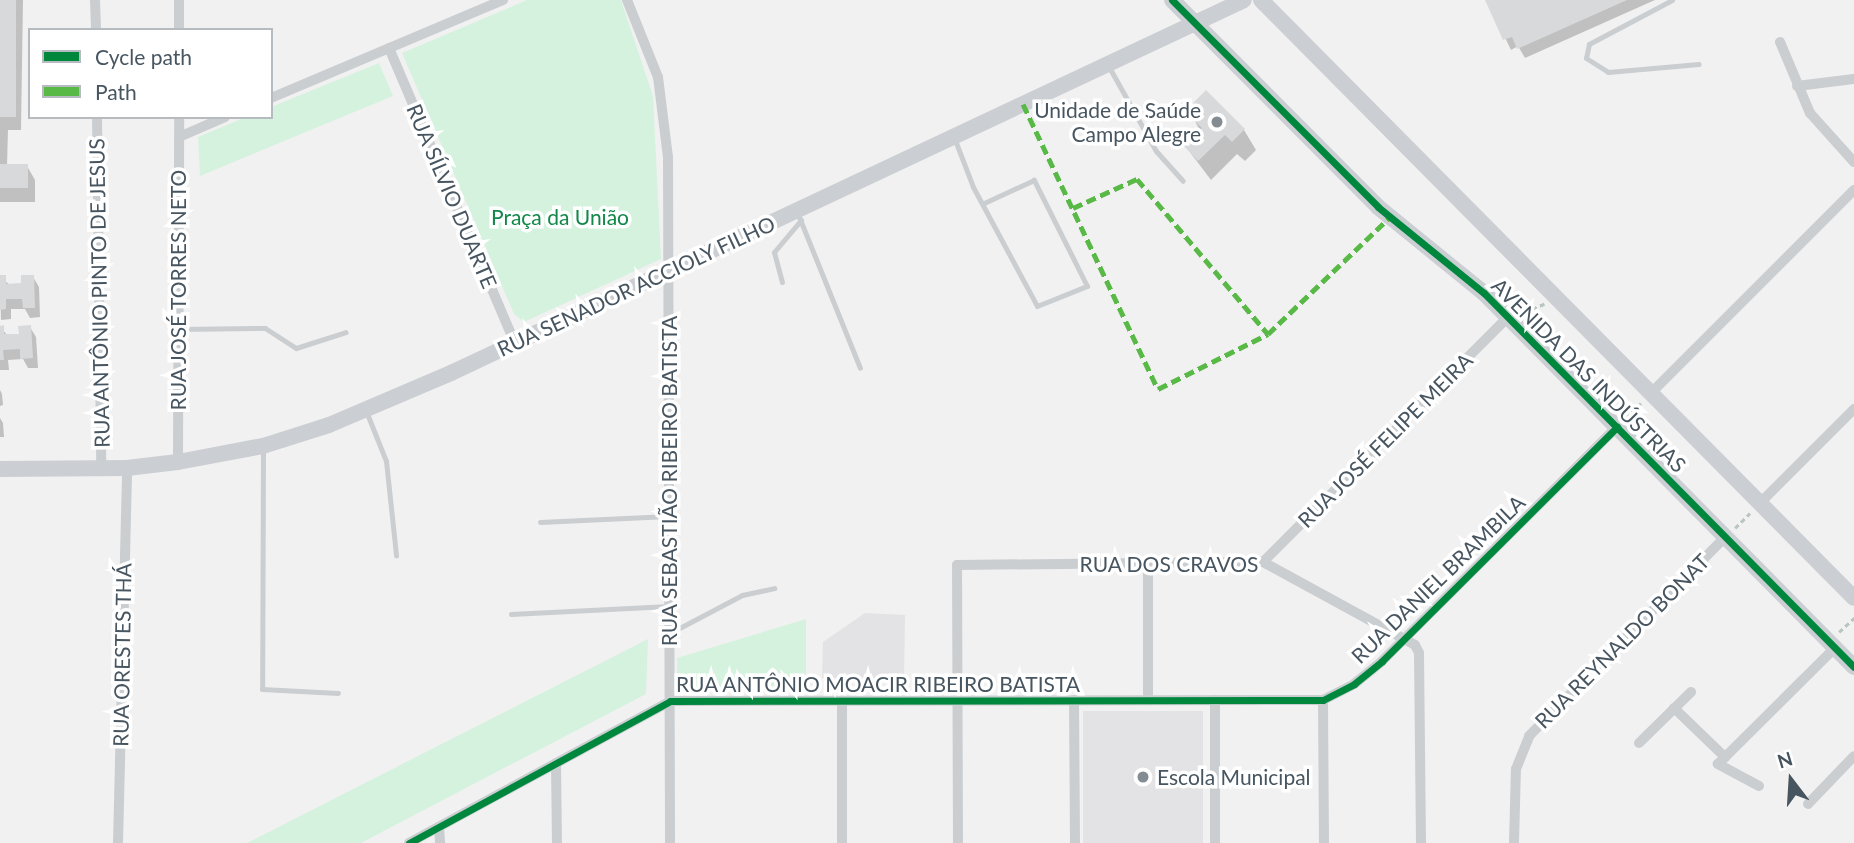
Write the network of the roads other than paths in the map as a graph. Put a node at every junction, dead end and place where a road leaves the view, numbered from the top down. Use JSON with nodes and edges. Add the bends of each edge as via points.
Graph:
{"nodes":[{"id":1,"x":95,"y":0,"type":"edge"},
{"id":2,"x":179,"y":0,"type":"edge"},
{"id":3,"x":503,"y":0,"type":"edge"},
{"id":4,"x":627,"y":0,"type":"edge"},
{"id":5,"x":1172,"y":0,"type":"edge"},
{"id":6,"x":1244,"y":0,"type":"edge"},
{"id":7,"x":1261,"y":0,"type":"edge"},
{"id":8,"x":1672,"y":0,"type":"edge"},
{"id":9,"x":1195,"y":23,"type":"junction"},
{"id":10,"x":96,"y":28,"type":"edge"},
{"id":11,"x":179,"y":28,"type":"edge"},
{"id":12,"x":1780,"y":42,"type":"dead end"},
{"id":13,"x":389,"y":48,"type":"junction"},
{"id":14,"x":1108,"y":64,"type":"junction"},
{"id":15,"x":1699,"y":64,"type":"dead end"},
{"id":16,"x":1854,"y":79,"type":"edge"},
{"id":17,"x":1797,"y":86,"type":"junction"},
{"id":18,"x":273,"y":97,"type":"edge"},
{"id":19,"x":97,"y":119,"type":"edge"},
{"id":20,"x":179,"y":119,"type":"edge"},
{"id":21,"x":220,"y":119,"type":"edge"},
{"id":22,"x":954,"y":136,"type":"junction"},
{"id":23,"x":179,"y":137,"type":"junction"},
{"id":24,"x":1854,"y":162,"type":"edge"},
{"id":25,"x":1183,"y":181,"type":"dead end"},
{"id":26,"x":1854,"y":190,"type":"edge"},
{"id":27,"x":984,"y":203,"type":"junction"},
{"id":28,"x":799,"y":215,"type":"junction"},
{"id":29,"x":669,"y":270,"type":"junction"},
{"id":30,"x":782,"y":282,"type":"dead end"},
{"id":31,"x":1508,"y":317,"type":"junction"},
{"id":32,"x":178,"y":328,"type":"junction"},
{"id":33,"x":346,"y":332,"type":"dead end"},
{"id":34,"x":514,"y":343,"type":"junction"},
{"id":35,"x":860,"y":368,"type":"dead end"},
{"id":36,"x":1651,"y":393,"type":"junction"},
{"id":37,"x":1854,"y":409,"type":"edge"},
{"id":38,"x":366,"y":411,"type":"junction"},
{"id":39,"x":1617,"y":427,"type":"junction"},
{"id":40,"x":263,"y":446,"type":"junction"},
{"id":41,"x":178,"y":462,"type":"junction"},
{"id":42,"x":127,"y":468,"type":"junction"},
{"id":43,"x":0,"y":469,"type":"edge"},
{"id":44,"x":101,"y":469,"type":"junction"},
{"id":45,"x":1760,"y":503,"type":"junction"},
{"id":46,"x":669,"y":516,"type":"junction"},
{"id":47,"x":540,"y":522,"type":"dead end"},
{"id":48,"x":1726,"y":537,"type":"junction"},
{"id":49,"x":396,"y":555,"type":"dead end"},
{"id":50,"x":1263,"y":562,"type":"junction"},
{"id":51,"x":1148,"y":563,"type":"junction"},
{"id":52,"x":774,"y":588,"type":"dead end"},
{"id":53,"x":1854,"y":598,"type":"edge"},
{"id":54,"x":670,"y":606,"type":"junction"},
{"id":55,"x":511,"y":614,"type":"dead end"},
{"id":56,"x":670,"y":633,"type":"junction"},
{"id":57,"x":1405,"y":638,"type":"junction"},
{"id":58,"x":1832,"y":645,"type":"junction"},
{"id":59,"x":1854,"y":667,"type":"edge"},
{"id":60,"x":338,"y":692,"type":"dead end"},
{"id":61,"x":1691,"y":692,"type":"dead end"},
{"id":62,"x":1215,"y":699,"type":"junction"},
{"id":63,"x":842,"y":700,"type":"junction"},
{"id":64,"x":958,"y":700,"type":"junction"},
{"id":65,"x":1074,"y":700,"type":"junction"},
{"id":66,"x":1148,"y":700,"type":"junction"},
{"id":67,"x":1323,"y":700,"type":"junction"},
{"id":68,"x":670,"y":701,"type":"junction"},
{"id":69,"x":1674,"y":708,"type":"junction"},
{"id":70,"x":1639,"y":744,"type":"dead end"},
{"id":71,"x":1854,"y":757,"type":"edge"},
{"id":72,"x":1721,"y":760,"type":"junction"},
{"id":73,"x":556,"y":763,"type":"junction"},
{"id":74,"x":1759,"y":786,"type":"dead end"},
{"id":75,"x":1808,"y":804,"type":"dead end"},
{"id":76,"x":439,"y":827,"type":"junction"},
{"id":77,"x":118,"y":843,"type":"edge"},
{"id":78,"x":410,"y":843,"type":"edge"},
{"id":79,"x":440,"y":843,"type":"edge"},
{"id":80,"x":557,"y":843,"type":"edge"},
{"id":81,"x":670,"y":843,"type":"edge"},
{"id":82,"x":842,"y":843,"type":"edge"},
{"id":83,"x":958,"y":843,"type":"edge"},
{"id":84,"x":1075,"y":843,"type":"edge"},
{"id":85,"x":1214,"y":843,"type":"edge"},
{"id":86,"x":1324,"y":843,"type":"edge"},
{"id":87,"x":1421,"y":843,"type":"edge"},
{"id":88,"x":1514,"y":843,"type":"edge"}],
"edges":[{"from":1,"to":10,"type":"street"},
{"from":2,"to":11,"type":"street"},
{"from":3,"to":13,"type":"street"},
{"from":4,"to":29,"type":"street","name":"RUA SEBASTIÃO RIBEIRO BATISTA","via":[[663,99]]},
{"from":5,"to":9,"type":"main road","name":"AVENIDA DAS INDÚSTRIAS"},
{"from":6,"to":9,"type":"main road","name":"RUA SENADOR ACCIOLY FILHO"},
{"from":7,"to":36,"type":"main road","name":"AVENIDA DAS INDÚSTRIAS"},
{"from":8,"to":15,"type":"lane","via":[[1589,44],[1586,58],[1608,72]]},
{"from":9,"to":14,"type":"main road","name":"RUA SENADOR ACCIOLY FILHO"},
{"from":9,"to":31,"type":"main road","name":"AVENIDA DAS INDÚSTRIAS","via":[[1378,208]]},
{"from":12,"to":17,"type":"street"},
{"from":13,"to":18,"type":"street"},
{"from":13,"to":34,"type":"street","name":"RUA SÍLVIO DUARTE"},
{"from":14,"to":22,"type":"main road","name":"RUA SENADOR ACCIOLY FILHO"},
{"from":14,"to":25,"type":"lane","via":[[1156,151]]},
{"from":16,"to":17,"type":"street"},
{"from":17,"to":24,"type":"street","via":[[1820,126]]},
{"from":19,"to":44,"type":"street","name":"RUA ANTÔNIO PINTO DE JESUS"},
{"from":20,"to":23,"type":"street","name":"RUA JOSÉ TORRES NETO"},
{"from":21,"to":23,"type":"street"},
{"from":22,"to":27,"type":"lane","via":[[973,187]]},
{"from":22,"to":28,"type":"main road","name":"RUA SENADOR ACCIOLY FILHO"},
{"from":23,"to":32,"type":"street","name":"RUA JOSÉ TORRES NETO"},
{"from":26,"to":36,"type":"street"},
{"from":27,"to":27,"type":"lane","via":[[1037,306],[1087,286],[1034,180]]},
{"from":28,"to":29,"type":"main road","name":"RUA SENADOR ACCIOLY FILHO"},
{"from":28,"to":30,"type":"lane","via":[[774,252]]},
{"from":28,"to":35,"type":"lane"},
{"from":29,"to":34,"type":"main road","name":"RUA SENADOR ACCIOLY FILHO"},
{"from":29,"to":46,"type":"street","name":"RUA SEBASTIÃO RIBEIRO BATISTA"},
{"from":31,"to":39,"type":"main road","name":"AVENIDA DAS INDÚSTRIAS"},
{"from":31,"to":50,"type":"street","name":"RUA JOSÉ FELIPE MEIRA"},
{"from":32,"to":33,"type":"lane","via":[[265,328],[303,348]]},
{"from":32,"to":41,"type":"street","name":"RUA JOSÉ TORRES NETO"},
{"from":34,"to":38,"type":"main road","name":"RUA SENADOR ACCIOLY FILHO"},
{"from":36,"to":45,"type":"main road","name":"AVENIDA DAS INDÚSTRIAS"},
{"from":37,"to":45,"type":"street"},
{"from":38,"to":40,"type":"main road","name":"RUA SENADOR ACCIOLY FILHO"},
{"from":38,"to":49,"type":"lane","via":[[386,461]]},
{"from":39,"to":48,"type":"main road","name":"AVENIDA DAS INDÚSTRIAS"},
{"from":39,"to":57,"type":"street","name":"RUA DANIEL BRAMBILA"},
{"from":40,"to":41,"type":"main road","name":"RUA SENADOR ACCIOLY FILHO"},
{"from":40,"to":60,"type":"lane","via":[[262,689]]},
{"from":41,"to":42,"type":"main road","name":"RUA SENADOR ACCIOLY FILHO"},
{"from":42,"to":44,"type":"main road","name":"RUA SENADOR ACCIOLY FILHO"},
{"from":42,"to":77,"type":"street","name":"RUA ORESTES THÁ"},
{"from":43,"to":44,"type":"main road","name":"RUA SENADOR ACCIOLY FILHO"},
{"from":45,"to":53,"type":"main road","name":"AVENIDA DAS INDÚSTRIAS"},
{"from":46,"to":47,"type":"lane"},
{"from":46,"to":54,"type":"street","name":"RUA SEBASTIÃO RIBEIRO BATISTA"},
{"from":48,"to":58,"type":"main road","name":"AVENIDA DAS INDÚSTRIAS"},
{"from":48,"to":88,"type":"street","name":"RUA REYNALDO BONAT","via":[[1529,736],[1516,768]]},
{"from":50,"to":51,"type":"street","name":"RUA DOS CRAVOS"},
{"from":50,"to":57,"type":"street","name":"RUA DOS CRAVOS"},
{"from":51,"to":64,"type":"street","name":"RUA DOS CRAVOS","via":[[957,565]]},
{"from":51,"to":66,"type":"street"},
{"from":52,"to":56,"type":"lane","via":[[742,595]]},
{"from":54,"to":55,"type":"lane"},
{"from":54,"to":56,"type":"street","name":"RUA SEBASTIÃO RIBEIRO BATISTA"},
{"from":56,"to":68,"type":"street","name":"RUA SEBASTIÃO RIBEIRO BATISTA"},
{"from":57,"to":67,"type":"street","name":"RUA DANIEL BRAMBILA","via":[[1368,674]]},
{"from":57,"to":87,"type":"street","via":[[1419,653]]},
{"from":58,"to":59,"type":"main road","name":"AVENIDA DAS INDÚSTRIAS"},
{"from":58,"to":72,"type":"street"},
{"from":61,"to":69,"type":"street"},
{"from":62,"to":66,"type":"street","name":"RUA ANTÔNIO MOACIR RIBEIRO BATISTA"},
{"from":62,"to":67,"type":"street"},
{"from":62,"to":85,"type":"street"},
{"from":63,"to":64,"type":"street","name":"RUA ANTÔNIO MOACIR RIBEIRO BATISTA"},
{"from":63,"to":68,"type":"street","name":"RUA ANTÔNIO MOACIR RIBEIRO BATISTA"},
{"from":63,"to":82,"type":"street"},
{"from":64,"to":65,"type":"street","name":"RUA ANTÔNIO MOACIR RIBEIRO BATISTA"},
{"from":64,"to":83,"type":"street"},
{"from":65,"to":66,"type":"street","name":"RUA ANTÔNIO MOACIR RIBEIRO BATISTA"},
{"from":65,"to":84,"type":"street"},
{"from":67,"to":86,"type":"street"},
{"from":68,"to":73,"type":"street","name":"RUA ANTÔNIO MOACIR RIBEIRO BATISTA"},
{"from":68,"to":81,"type":"street","name":"RUA SEBASTIÃO RIBEIRO BATISTA"},
{"from":69,"to":70,"type":"street"},
{"from":69,"to":72,"type":"street"},
{"from":71,"to":75,"type":"street"},
{"from":72,"to":74,"type":"street"},
{"from":73,"to":76,"type":"street","name":"RUA ANTÔNIO MOACIR RIBEIRO BATISTA"},
{"from":73,"to":80,"type":"street"},
{"from":76,"to":78,"type":"street","name":"RUA ANTÔNIO MOACIR RIBEIRO BATISTA"},
{"from":76,"to":79,"type":"street"}]}
